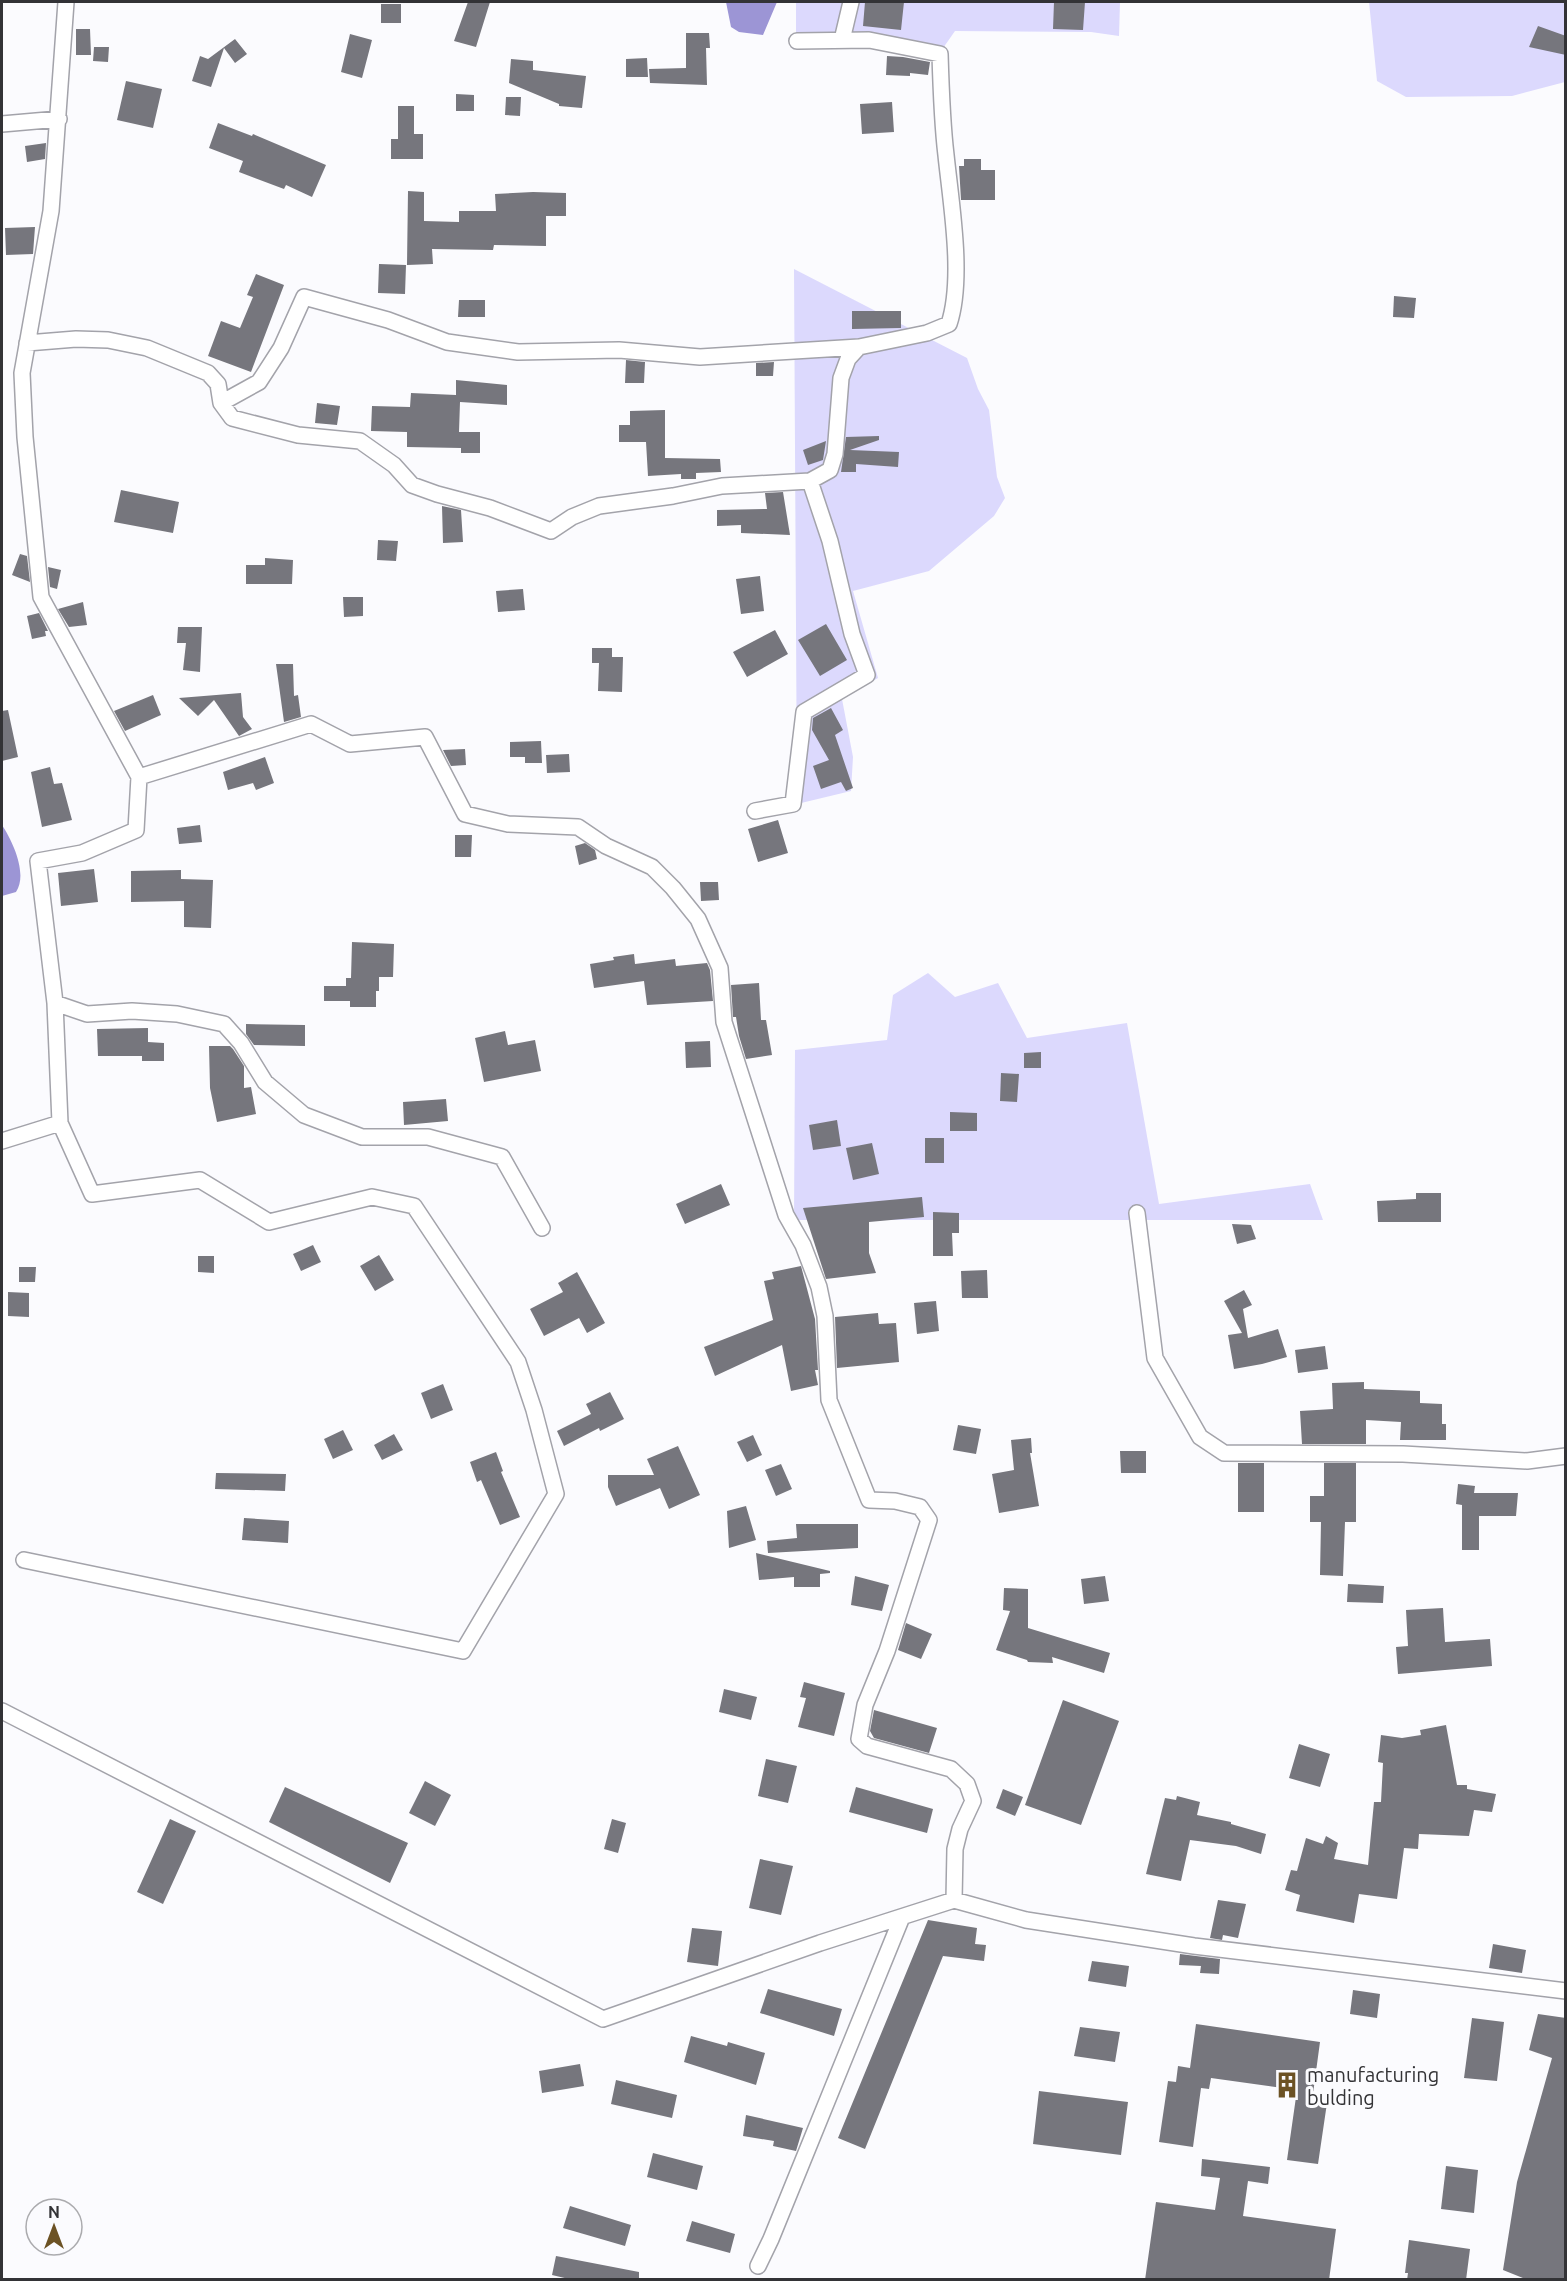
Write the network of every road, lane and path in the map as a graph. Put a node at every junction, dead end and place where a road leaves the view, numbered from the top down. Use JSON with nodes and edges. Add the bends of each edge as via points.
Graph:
{"nodes":[{"id":1,"x":66,"y":2,"type":"edge"},
{"id":2,"x":851,"y":2,"type":"edge"},
{"id":3,"x":842,"y":40,"type":"junction"},
{"id":4,"x":797,"y":41,"type":"dead end"},
{"id":5,"x":59,"y":119,"type":"junction"},
{"id":6,"x":2,"y":124,"type":"edge"},
{"id":7,"x":27,"y":344,"type":"junction"},
{"id":8,"x":859,"y":347,"type":"junction"},
{"id":9,"x":221,"y":403,"type":"junction"},
{"id":10,"x":810,"y":481,"type":"junction"},
{"id":11,"x":139,"y":777,"type":"junction"},
{"id":12,"x":755,"y":811,"type":"dead end"},
{"id":13,"x":55,"y":1002,"type":"junction"},
{"id":14,"x":60,"y":1123,"type":"junction"},
{"id":15,"x":2,"y":1141,"type":"edge"},
{"id":16,"x":1137,"y":1213,"type":"dead end"},
{"id":17,"x":542,"y":1228,"type":"dead end"},
{"id":18,"x":1566,"y":1456,"type":"edge"},
{"id":19,"x":24,"y":1560,"type":"dead end"},
{"id":20,"x":2,"y":1711,"type":"edge"},
{"id":21,"x":954,"y":1900,"type":"junction"},
{"id":22,"x":902,"y":1917,"type":"junction"},
{"id":23,"x":1566,"y":1991,"type":"edge"},
{"id":24,"x":758,"y":2266,"type":"dead end"}],
"edges":[{"from":1,"to":5,"type":"street"},
{"from":2,"to":3,"type":"street"},
{"from":3,"to":4,"type":"street"},
{"from":3,"to":8,"type":"street","via":[[869,40],[940,54],[955,265],[954,310],[949,324],[927,333]]},
{"from":5,"to":6,"type":"street"},
{"from":5,"to":7,"type":"street","via":[[51,211]]},
{"from":7,"to":9,"type":"street","via":[[87,339],[147,348],[208,373],[218,384]]},
{"from":7,"to":11,"type":"street","via":[[22,373],[25,437],[41,597]]},
{"from":8,"to":9,"type":"street","via":[[700,357],[619,350],[518,352],[447,342],[388,320],[304,297],[259,382]]},
{"from":8,"to":10,"type":"street","via":[[848,358],[842,378],[830,470]]},
{"from":9,"to":10,"type":"street","via":[[232,418],[298,435],[360,441],[394,465],[412,485],[551,531],[599,506],[722,486]]},
{"from":10,"to":12,"type":"street","via":[[867,675],[804,712],[793,804]]},
{"from":11,"to":13,"type":"street","via":[[136,830],[82,853],[38,861]]},
{"from":11,"to":21,"type":"street","via":[[311,724],[350,744],[425,737],[465,814],[508,824],[578,827],[606,846],[652,867],[698,919],[720,968],[723,1022],[786,1215],[819,1287],[825,1316],[829,1400],[868,1500],[920,1507],[929,1520],[887,1651],[865,1705],[859,1739],[867,1746],[951,1769],[967,1784],[973,1801],[955,1849]]},
{"from":13,"to":14,"type":"street"},
{"from":13,"to":17,"type":"street","via":[[87,1014],[177,1014],[224,1024],[265,1082],[303,1115],[362,1137],[428,1137],[502,1157]]},
{"from":14,"to":15,"type":"street"},
{"from":14,"to":19,"type":"street","via":[[92,1194],[200,1180],[269,1222],[372,1197],[414,1206],[518,1362],[556,1494],[463,1652]]},
{"from":16,"to":18,"type":"street","via":[[1155,1358],[1200,1437],[1224,1453],[1403,1454],[1527,1461]]},
{"from":20,"to":22,"type":"street","via":[[603,2019]]},
{"from":21,"to":22,"type":"street"},
{"from":21,"to":23,"type":"street","via":[[1026,1920],[1183,1944]]},
{"from":22,"to":24,"type":"street"}]}
